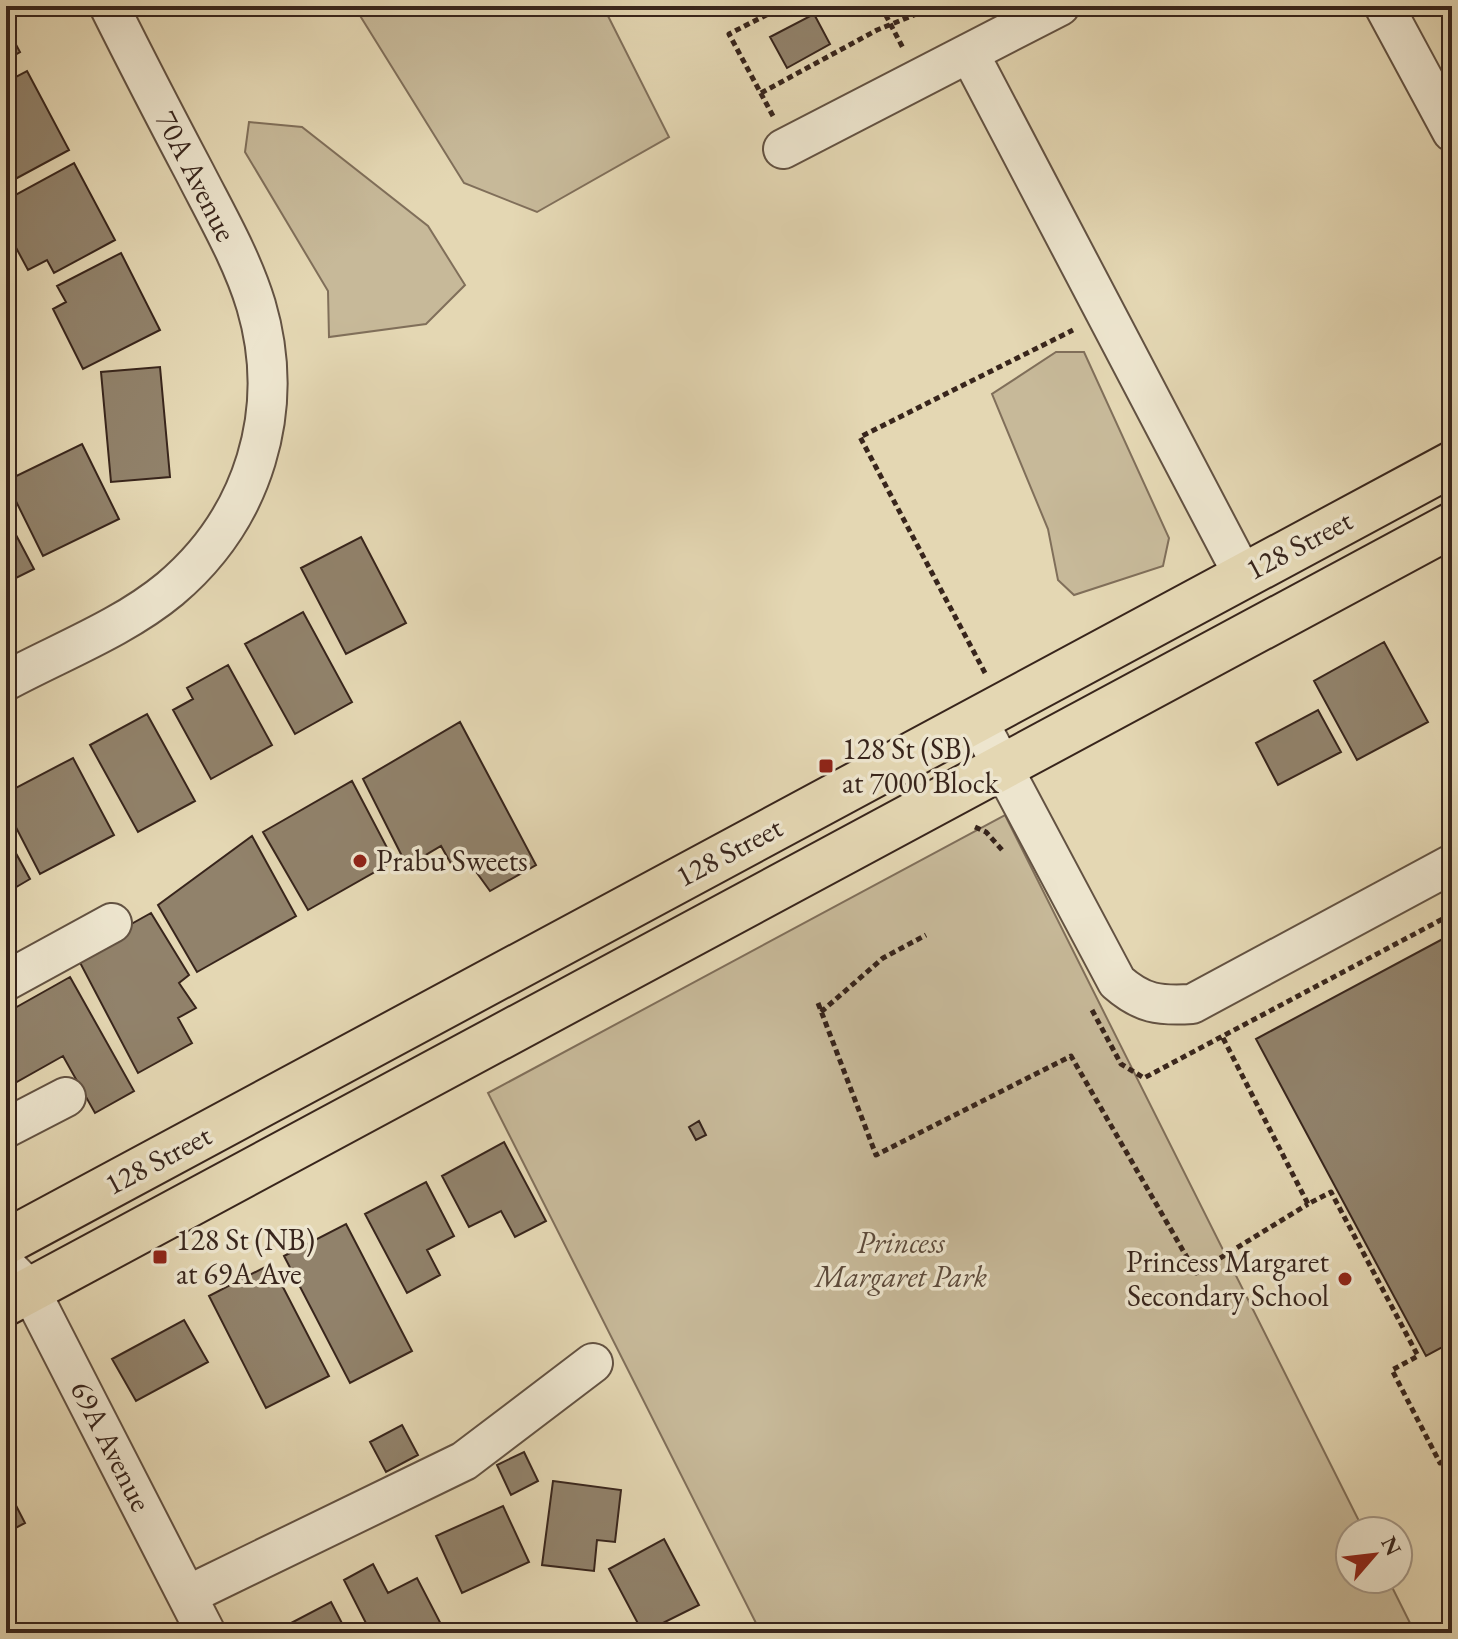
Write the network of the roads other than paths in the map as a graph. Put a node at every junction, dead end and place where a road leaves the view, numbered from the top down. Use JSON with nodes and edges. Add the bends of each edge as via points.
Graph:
{"nodes":[{"id":1,"x":109,"y":6,"type":"edge"},
{"id":2,"x":1060,"y":6,"type":"edge"},
{"id":3,"x":1384,"y":6,"type":"edge"},
{"id":4,"x":969,"y":53,"type":"junction"},
{"id":5,"x":1452,"y":132,"type":"edge"},
{"id":6,"x":786,"y":147,"type":"road end"},
{"id":7,"x":1452,"y":464,"type":"edge"},
{"id":8,"x":1452,"y":525,"type":"edge"},
{"id":9,"x":1243,"y":575,"type":"junction"},
{"id":10,"x":6,"y":681,"type":"edge"},
{"id":11,"x":982,"y":699,"type":"junction"},
{"id":12,"x":1003,"y":767,"type":"junction"},
{"id":13,"x":1452,"y":864,"type":"edge"},
{"id":14,"x":112,"y":923,"type":"dead end"},
{"id":15,"x":6,"y":981,"type":"edge"},
{"id":16,"x":385,"y":1037,"type":"junction"},
{"id":17,"x":66,"y":1097,"type":"dead end"},
{"id":18,"x":6,"y":1128,"type":"edge"},
{"id":19,"x":227,"y":1183,"type":"junction"},
{"id":20,"x":6,"y":1242,"type":"edge"},
{"id":21,"x":14,"y":1287,"type":"edge"},
{"id":22,"x":593,"y":1363,"type":"dead end"},
{"id":23,"x":188,"y":1595,"type":"junction"},
{"id":24,"x":206,"y":1633,"type":"edge"}],
"edges":[{"from":1,"to":10,"type":"street","name":"70A Avenue","via":[[256,304],[268,352],[264,440],[226,527],[168,590]]},
{"from":2,"to":4,"type":"street"},
{"from":3,"to":5,"type":"street"},
{"from":4,"to":6,"type":"street"},
{"from":4,"to":9,"type":"street"},
{"from":7,"to":9,"type":"main road","name":"128 Street"},
{"from":8,"to":12,"type":"main road","name":"128 Street"},
{"from":9,"to":11,"type":"main road","name":"128 Street"},
{"from":11,"to":12,"type":"street"},
{"from":11,"to":16,"type":"main road","name":"128 Street"},
{"from":12,"to":13,"type":"street","via":[[1117,982],[1136,999],[1155,1006],[1192,1004]]},
{"from":12,"to":19,"type":"main road","name":"128 Street"},
{"from":14,"to":15,"type":"street"},
{"from":16,"to":19,"type":"main road","via":[[387,1060],[382,1069],[276,1130]]},
{"from":16,"to":20,"type":"main road","name":"128 Street"},
{"from":17,"to":18,"type":"street"},
{"from":19,"to":21,"type":"main road","name":"128 Street"},
{"from":21,"to":23,"type":"street","name":"69A Avenue"},
{"from":22,"to":23,"type":"street","via":[[464,1461]]},
{"from":23,"to":24,"type":"street","name":"69A Avenue"}]}
